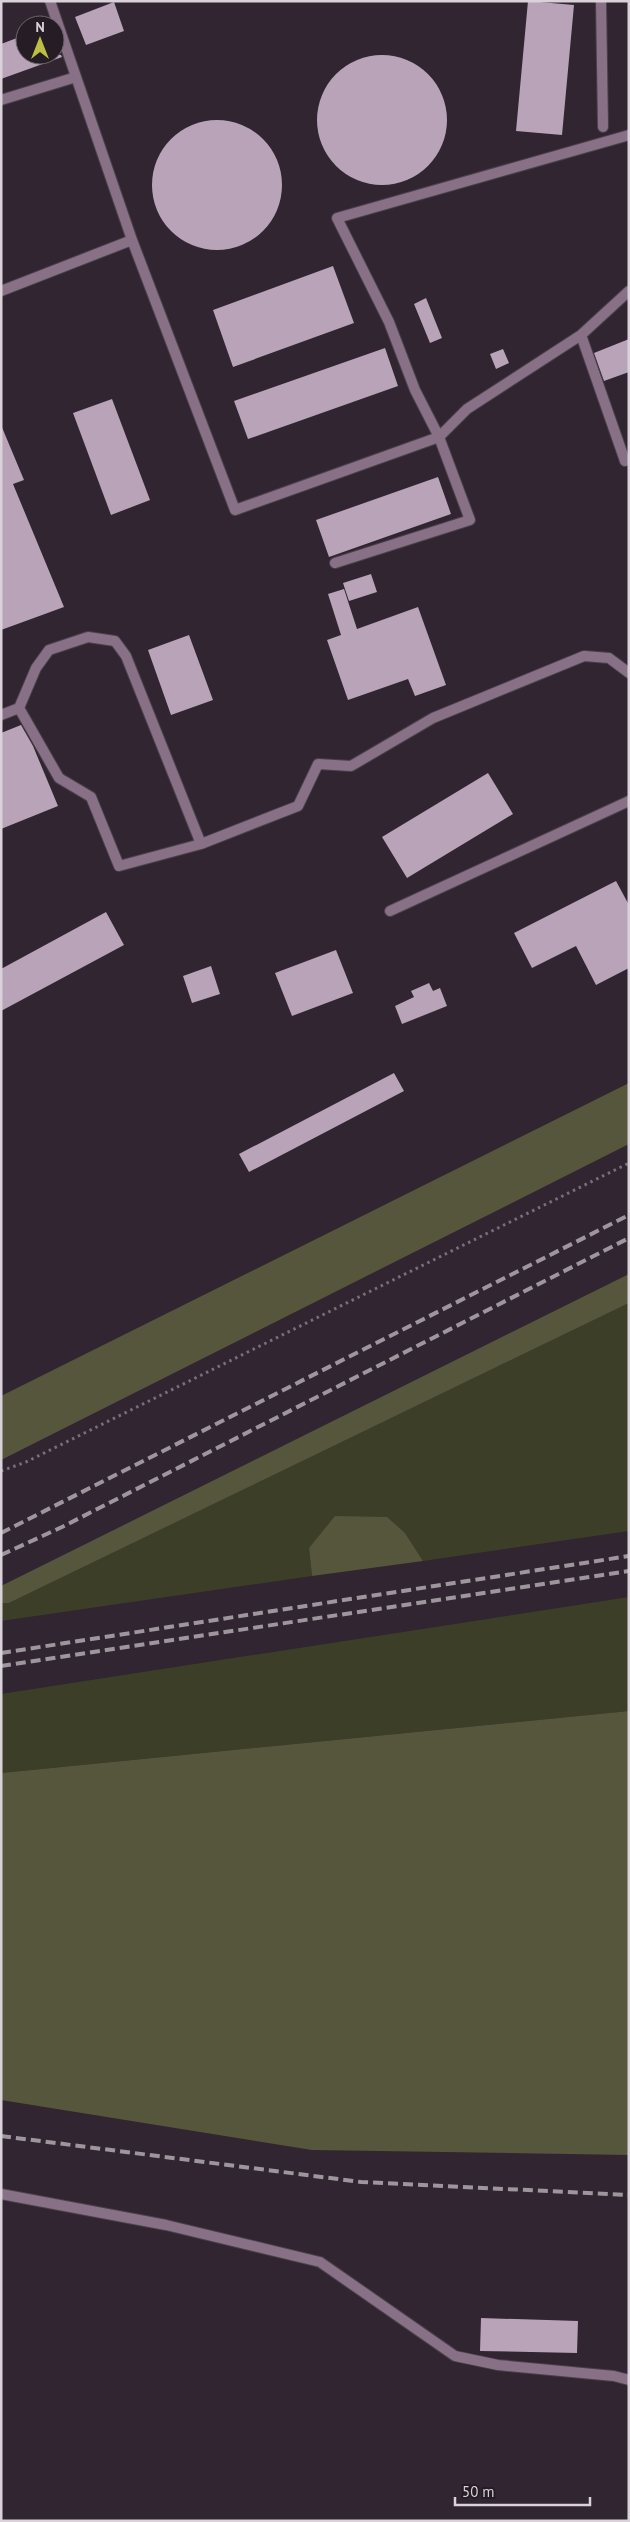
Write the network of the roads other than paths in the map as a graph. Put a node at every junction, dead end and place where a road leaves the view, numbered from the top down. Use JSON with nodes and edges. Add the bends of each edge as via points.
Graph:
{"nodes":[{"id":1,"x":50,"y":1,"type":"edge"},
{"id":2,"x":601,"y":1,"type":"edge"},
{"id":3,"x":76,"y":77,"type":"junction"},
{"id":4,"x":1,"y":100,"type":"edge"},
{"id":5,"x":603,"y":127,"type":"dead end"},
{"id":6,"x":629,"y":135,"type":"edge"},
{"id":7,"x":132,"y":240,"type":"junction"},
{"id":8,"x":629,"y":290,"type":"edge"},
{"id":9,"x":1,"y":291,"type":"edge"},
{"id":10,"x":581,"y":335,"type":"junction"},
{"id":11,"x":439,"y":437,"type":"junction"},
{"id":12,"x":625,"y":461,"type":"dead end"},
{"id":13,"x":335,"y":563,"type":"dead end"},
{"id":14,"x":629,"y":673,"type":"edge"},
{"id":15,"x":19,"y":708,"type":"junction"},
{"id":16,"x":1,"y":715,"type":"edge"},
{"id":17,"x":629,"y":801,"type":"edge"},
{"id":18,"x":201,"y":844,"type":"junction"},
{"id":19,"x":390,"y":911,"type":"dead end"},
{"id":20,"x":1,"y":2194,"type":"edge"},
{"id":21,"x":629,"y":2380,"type":"edge"}],
"edges":[{"from":1,"to":3,"type":"lane"},
{"from":2,"to":5,"type":"lane"},
{"from":3,"to":4,"type":"lane"},
{"from":3,"to":7,"type":"lane"},
{"from":6,"to":11,"type":"lane","via":[[337,218],[390,322],[415,390]]},
{"from":7,"to":9,"type":"lane"},
{"from":7,"to":11,"type":"lane","via":[[235,510]]},
{"from":8,"to":10,"type":"lane"},
{"from":10,"to":11,"type":"lane","via":[[467,409]]},
{"from":10,"to":12,"type":"lane"},
{"from":11,"to":13,"type":"lane","via":[[470,520]]},
{"from":14,"to":18,"type":"lane","via":[[609,658],[584,656],[433,718],[351,766],[318,764],[298,806]]},
{"from":15,"to":16,"type":"lane"},
{"from":15,"to":18,"type":"lane","via":[[58,778],[91,797],[119,866]]},
{"from":15,"to":18,"type":"lane","via":[[36,668],[49,650],[88,637],[114,641],[126,656]]},
{"from":17,"to":19,"type":"lane"},
{"from":20,"to":21,"type":"lane","via":[[166,2225],[320,2262],[455,2356],[498,2365]]}]}
